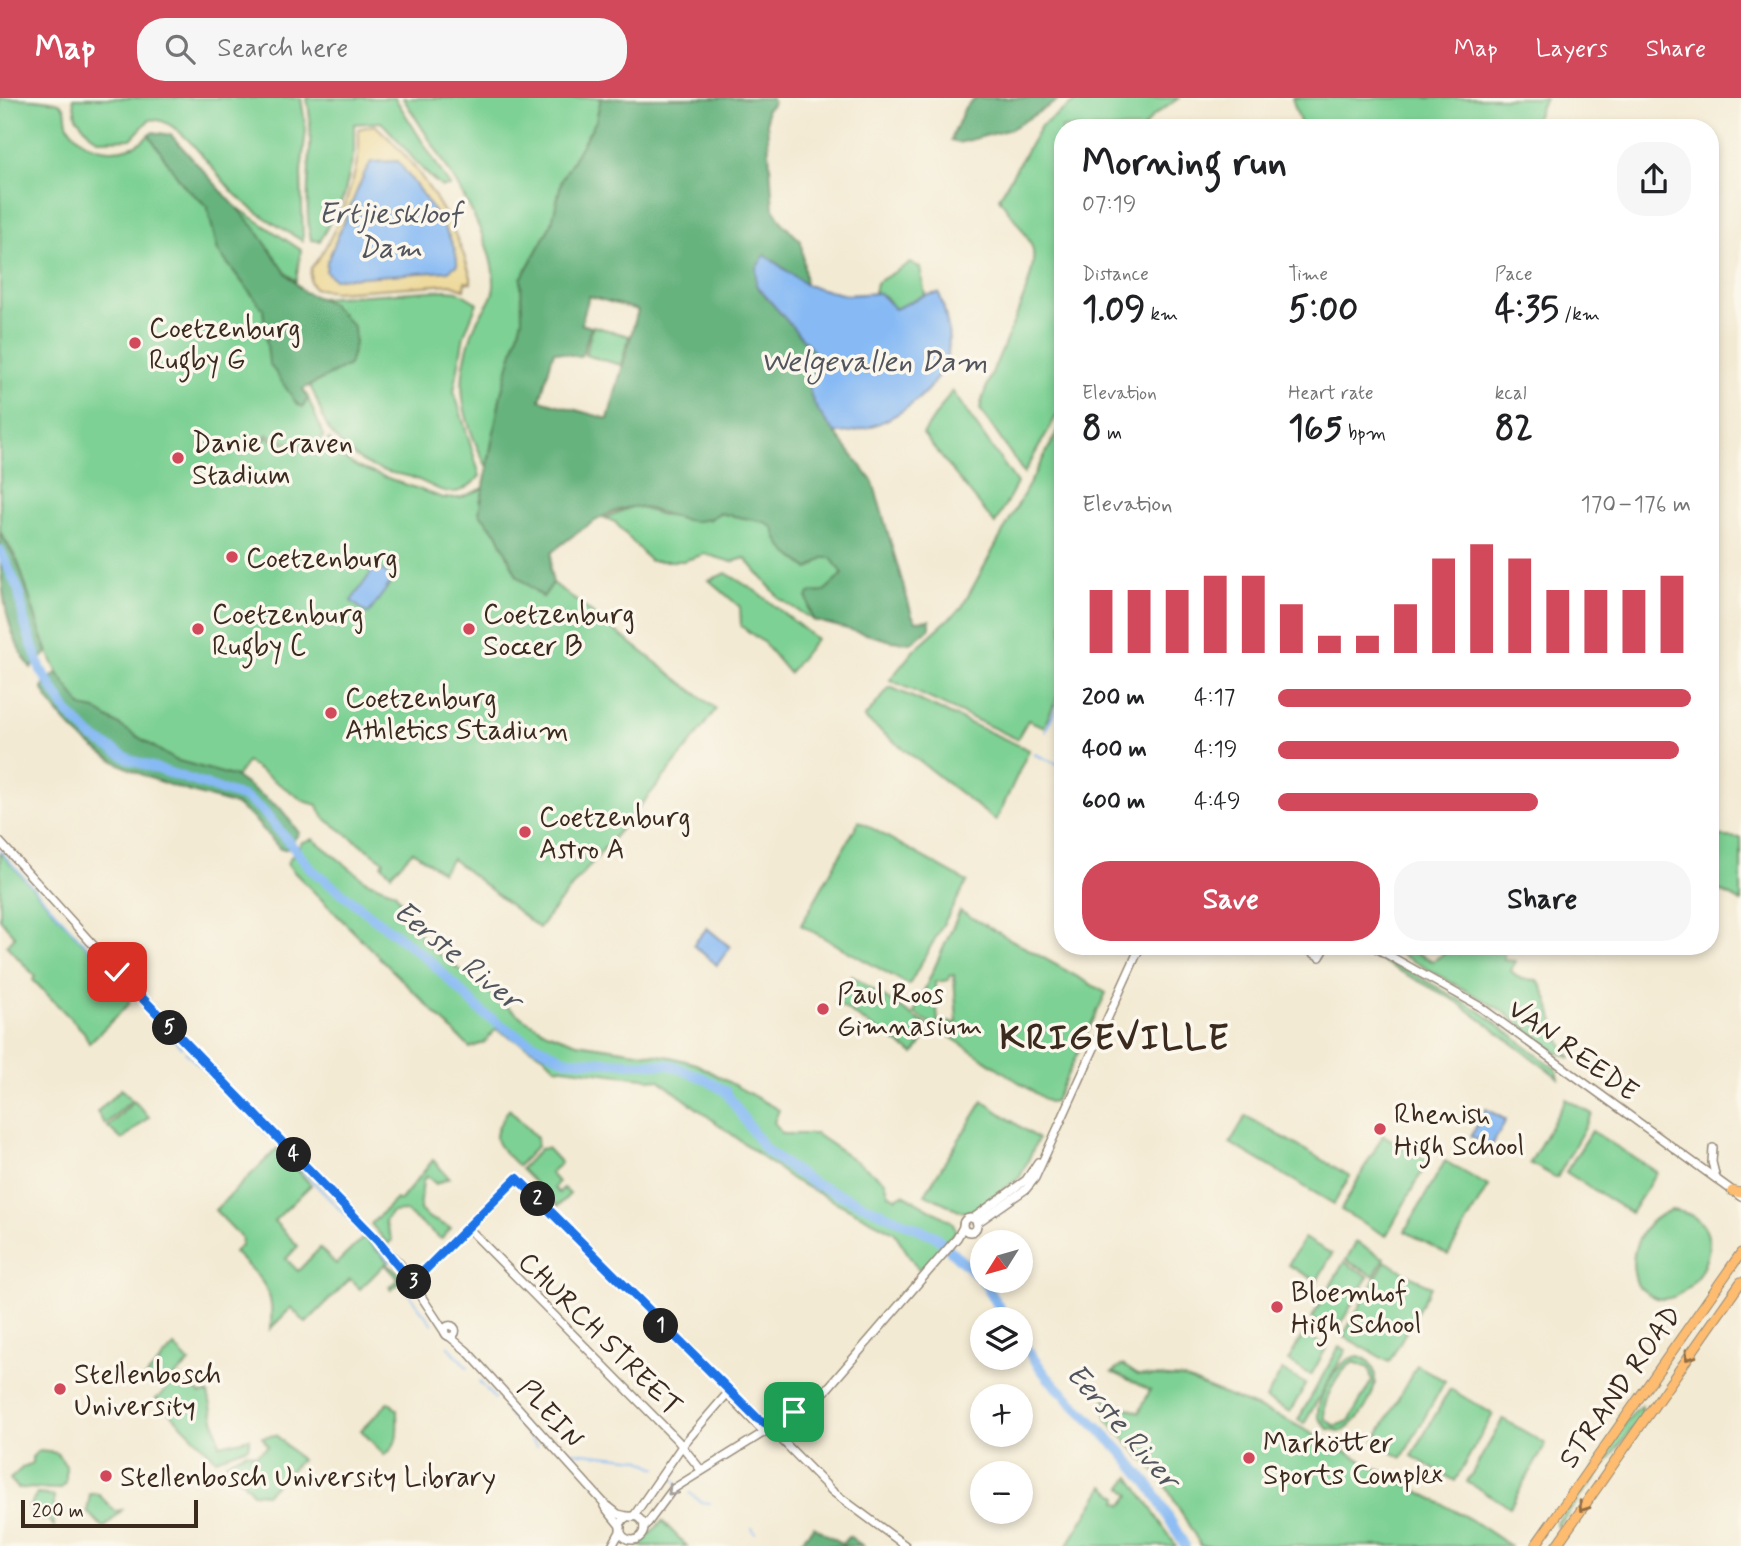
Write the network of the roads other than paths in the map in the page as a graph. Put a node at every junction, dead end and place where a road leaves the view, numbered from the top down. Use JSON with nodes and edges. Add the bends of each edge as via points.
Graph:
{"nodes":[{"id":1,"x":0,"y":842,"type":"edge"},
{"id":2,"x":1136,"y":955,"type":"edge"},
{"id":3,"x":1388,"y":955,"type":"edge"},
{"id":4,"x":1713,"y":1149,"type":"dead end"},
{"id":5,"x":1716,"y":1178,"type":"junction"},
{"id":6,"x":1738,"y":1194,"type":"edge"},
{"id":7,"x":975,"y":1221,"type":"junction"},
{"id":8,"x":468,"y":1228,"type":"junction"},
{"id":9,"x":965,"y":1230,"type":"junction"},
{"id":10,"x":1741,"y":1253,"type":"edge"},
{"id":11,"x":1741,"y":1282,"type":"edge"},
{"id":12,"x":412,"y":1283,"type":"junction"},
{"id":13,"x":729,"y":1395,"type":"junction"},
{"id":14,"x":767,"y":1430,"type":"junction"},
{"id":15,"x":682,"y":1446,"type":"junction"},
{"id":16,"x":701,"y":1470,"type":"junction"},
{"id":17,"x":604,"y":1503,"type":"junction"},
{"id":18,"x":632,"y":1517,"type":"junction"},
{"id":19,"x":621,"y":1528,"type":"junction"},
{"id":20,"x":644,"y":1528,"type":"junction"},
{"id":21,"x":634,"y":1543,"type":"edge"},
{"id":22,"x":612,"y":1546,"type":"edge"},
{"id":23,"x":906,"y":1546,"type":"edge"},
{"id":24,"x":1535,"y":1546,"type":"edge"},
{"id":25,"x":1556,"y":1546,"type":"edge"}],
"edges":[{"from":1,"to":12,"type":"street","name":"PLEIN","via":[[164,1021],[392,1256]]},
{"from":2,"to":7,"type":"street","via":[[1043,1156],[1026,1180]]},
{"from":3,"to":5,"type":"street","name":"VAN REEDE","via":[[1479,1006]]},
{"from":4,"to":5,"type":"street"},
{"from":5,"to":6,"type":"street","name":"VAN REEDE"},
{"from":7,"to":9,"type":"street","via":[[965,1220]]},
{"from":7,"to":9,"type":"street","via":[[975,1231]]},
{"from":8,"to":12,"type":"street"},
{"from":8,"to":13,"type":"street","via":[[517,1178]]},
{"from":8,"to":15,"type":"street","name":"CHURCH STREET"},
{"from":9,"to":14,"type":"street","via":[[821,1396]]},
{"from":10,"to":24,"type":"main road","name":"STRAND ROAD"},
{"from":11,"to":25,"type":"main road","name":"STRAND ROAD","one_way":true},
{"from":12,"to":17,"type":"street","name":"PLEIN","via":[[435,1315]]},
{"from":13,"to":14,"type":"street"},
{"from":13,"to":15,"type":"street"},
{"from":14,"to":16,"type":"street"},
{"from":14,"to":23,"type":"street","via":[[834,1492]]},
{"from":15,"to":16,"type":"street","name":"CHURCH STREET"},
{"from":15,"to":18,"type":"street"},
{"from":16,"to":20,"type":"street","one_way":true,"via":[[668,1494]]},
{"from":17,"to":18,"type":"street","name":"PLEIN","via":[[618,1514]]},
{"from":17,"to":19,"type":"street","name":"PLEIN"},
{"from":18,"to":19,"type":"street","via":[[624,1520]]},
{"from":18,"to":20,"type":"street"},
{"from":19,"to":21,"type":"street"},
{"from":19,"to":22,"type":"street"},
{"from":20,"to":21,"type":"street"}]}
